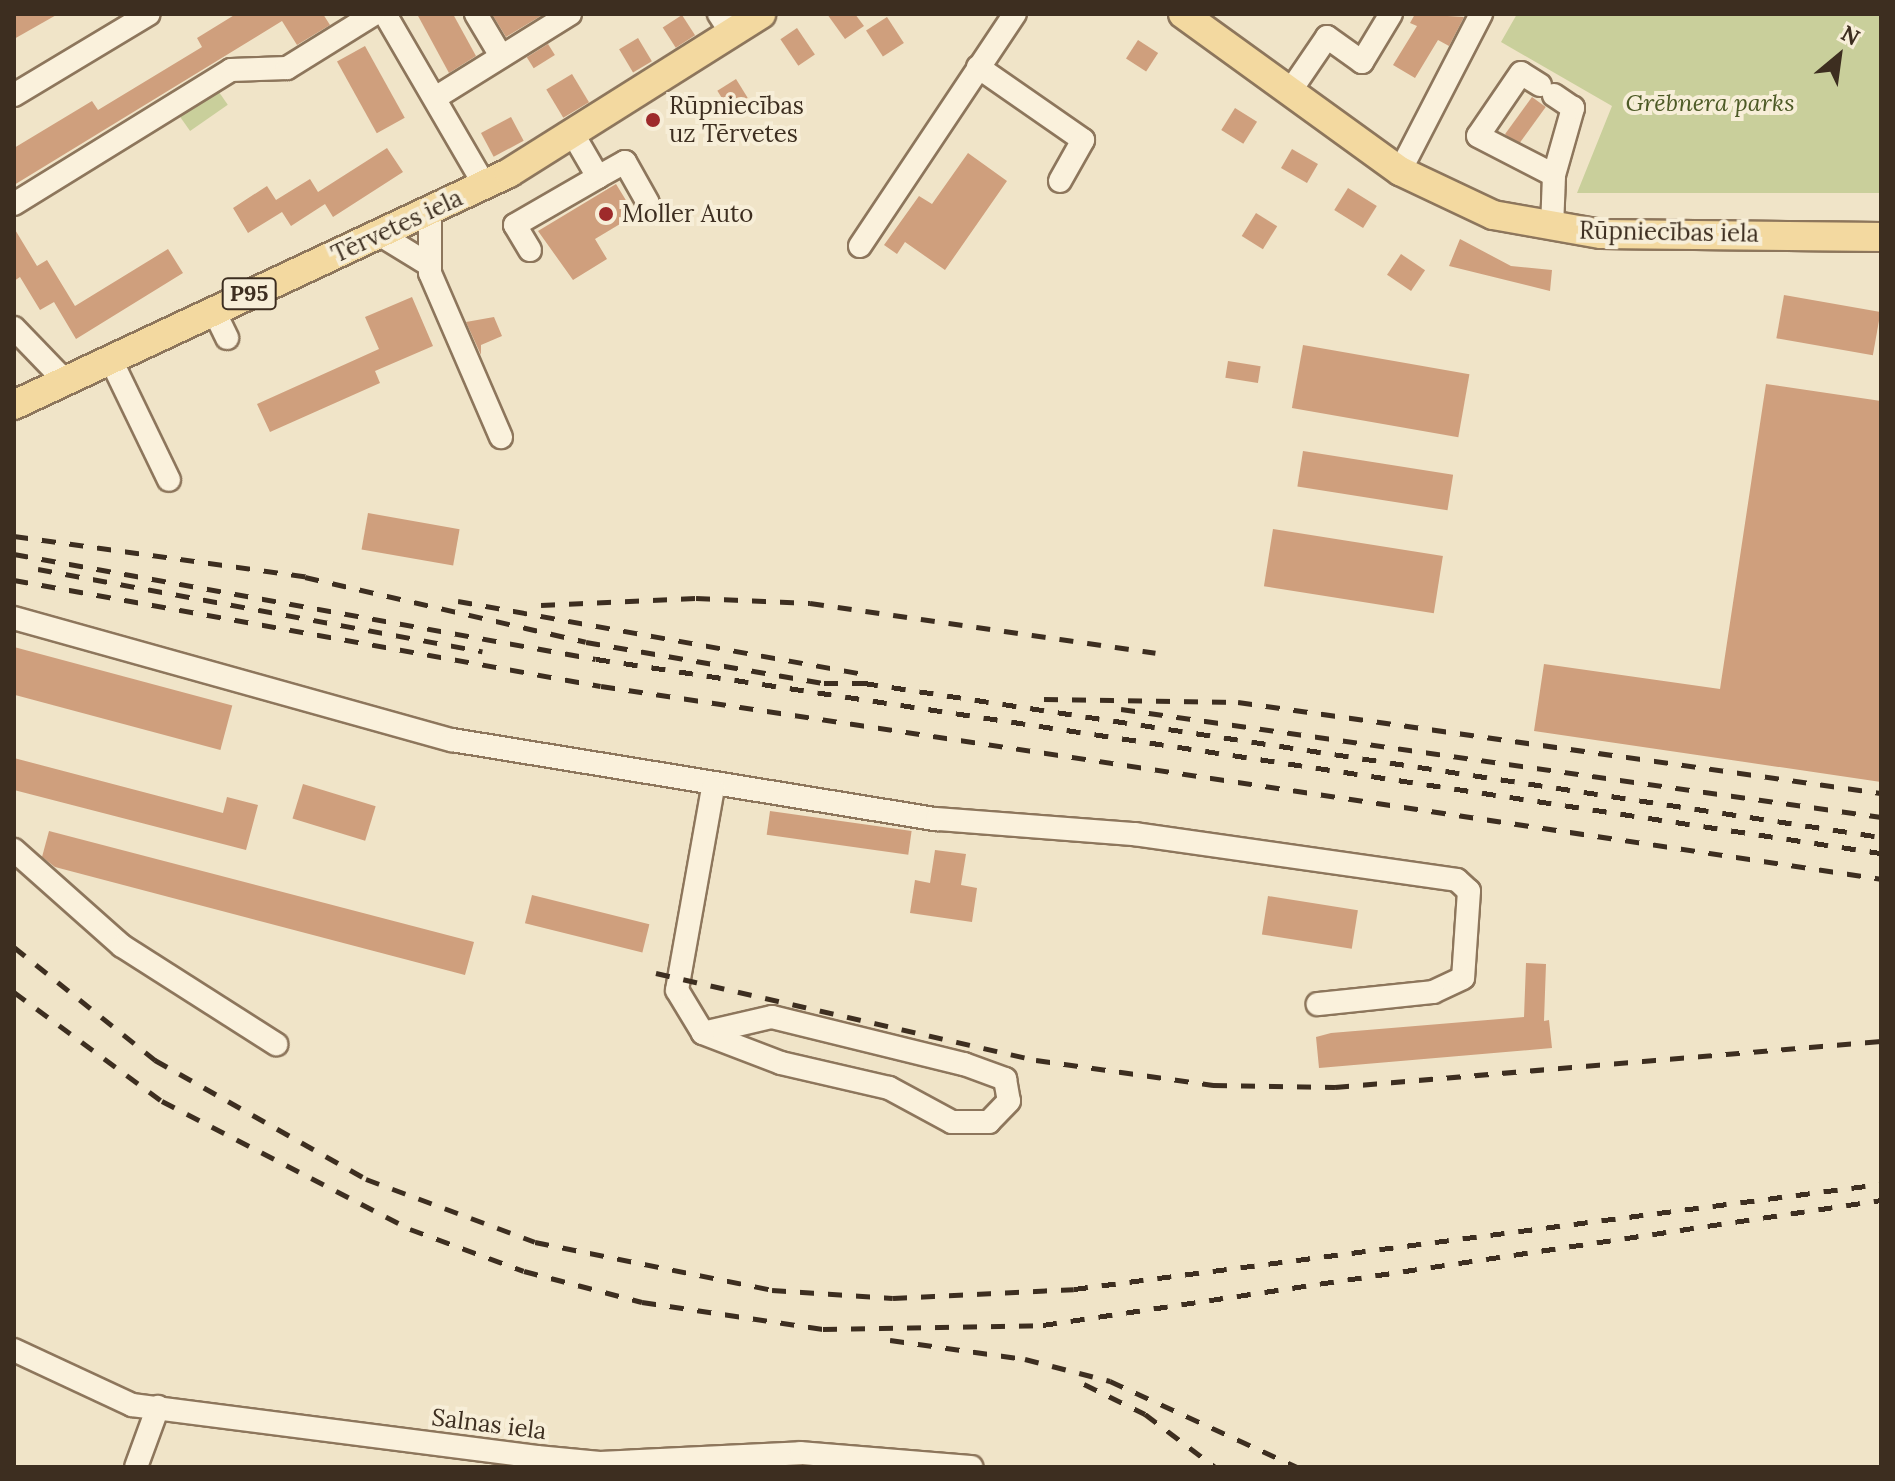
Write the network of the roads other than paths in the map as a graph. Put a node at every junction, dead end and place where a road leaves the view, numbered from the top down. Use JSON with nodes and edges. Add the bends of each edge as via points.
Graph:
{"nodes":[{"id":1,"x":374,"y":14,"type":"edge"},
{"id":2,"x":385,"y":14,"type":"edge"},
{"id":3,"x":476,"y":14,"type":"edge"},
{"id":4,"x":570,"y":14,"type":"edge"},
{"id":5,"x":761,"y":14,"type":"edge"},
{"id":6,"x":1015,"y":14,"type":"edge"},
{"id":7,"x":1183,"y":14,"type":"edge"},
{"id":8,"x":1391,"y":14,"type":"edge"},
{"id":9,"x":1481,"y":14,"type":"edge"},
{"id":10,"x":144,"y":15,"type":"edge"},
{"id":11,"x":726,"y":24,"type":"edge"},
{"id":12,"x":501,"y":56,"type":"junction"},
{"id":13,"x":978,"y":67,"type":"junction"},
{"id":14,"x":1291,"y":90,"type":"junction"},
{"id":15,"x":14,"y":95,"type":"edge"},
{"id":16,"x":435,"y":98,"type":"junction"},
{"id":17,"x":573,"y":134,"type":"junction"},
{"id":18,"x":1400,"y":171,"type":"junction"},
{"id":19,"x":1554,"y":175,"type":"junction"},
{"id":20,"x":598,"y":177,"type":"junction"},
{"id":21,"x":1060,"y":181,"type":"dead end"},
{"id":22,"x":484,"y":184,"type":"junction"},
{"id":23,"x":648,"y":203,"type":"dead end"},
{"id":24,"x":14,"y":204,"type":"edge"},
{"id":25,"x":430,"y":212,"type":"junction"},
{"id":26,"x":1552,"y":228,"type":"junction"},
{"id":27,"x":379,"y":234,"type":"junction"},
{"id":28,"x":1881,"y":237,"type":"edge"},
{"id":29,"x":860,"y":246,"type":"dead end"},
{"id":30,"x":530,"y":250,"type":"dead end"},
{"id":31,"x":428,"y":264,"type":"junction"},
{"id":32,"x":214,"y":311,"type":"junction"},
{"id":33,"x":14,"y":328,"type":"edge"},
{"id":34,"x":227,"y":338,"type":"dead end"},
{"id":35,"x":111,"y":360,"type":"junction"},
{"id":36,"x":65,"y":381,"type":"junction"},
{"id":37,"x":14,"y":405,"type":"edge"},
{"id":38,"x":501,"y":437,"type":"dead end"},
{"id":39,"x":169,"y":480,"type":"dead end"},
{"id":40,"x":14,"y":618,"type":"edge"},
{"id":41,"x":713,"y":788,"type":"junction"},
{"id":42,"x":14,"y":850,"type":"edge"},
{"id":43,"x":1318,"y":1004,"type":"dead end"},
{"id":44,"x":703,"y":1033,"type":"junction"},
{"id":45,"x":861,"y":1043,"type":"junction"},
{"id":46,"x":276,"y":1044,"type":"dead end"},
{"id":47,"x":861,"y":1080,"type":"junction"},
{"id":48,"x":14,"y":1350,"type":"edge"},
{"id":49,"x":158,"y":1407,"type":"junction"},
{"id":50,"x":136,"y":1467,"type":"edge"},
{"id":51,"x":971,"y":1467,"type":"edge"}],
"edges":[{"from":1,"to":24,"type":"street","via":[[287,68],[231,70]]},
{"from":2,"to":16,"type":"street"},
{"from":3,"to":12,"type":"street"},
{"from":4,"to":12,"type":"street"},
{"from":5,"to":11,"type":"main road","name":"Tērvetes iela","number":"P95"},
{"from":6,"to":13,"type":"street"},
{"from":7,"to":14,"type":"main road","name":"Rūpniecības iela"},
{"from":8,"to":14,"type":"street","via":[[1362,62],[1327,37]]},
{"from":9,"to":18,"type":"street"},
{"from":10,"to":15,"type":"street"},
{"from":11,"to":17,"type":"main road","name":"Tērvetes iela","number":"P95"},
{"from":12,"to":16,"type":"street"},
{"from":13,"to":21,"type":"street","via":[[1083,140]]},
{"from":13,"to":29,"type":"street"},
{"from":14,"to":18,"type":"main road","name":"Rūpniecības iela"},
{"from":16,"to":22,"type":"street"},
{"from":17,"to":20,"type":"street"},
{"from":17,"to":22,"type":"main road","name":"Tērvetes iela","number":"P95"},
{"from":18,"to":26,"type":"main road","name":"Rūpniecības iela","via":[[1493,215]]},
{"from":19,"to":19,"type":"street","via":[[1478,136],[1521,73],[1573,108]]},
{"from":19,"to":26,"type":"street"},
{"from":20,"to":23,"type":"street","via":[[625,162]]},
{"from":20,"to":30,"type":"street","via":[[515,225]]},
{"from":22,"to":25,"type":"main road","name":"Tērvetes iela","number":"P95"},
{"from":25,"to":27,"type":"main road","name":"Tērvetes iela","number":"P95"},
{"from":25,"to":31,"type":"street"},
{"from":26,"to":28,"type":"main road","name":"Rūpniecības iela"},
{"from":27,"to":31,"type":"street"},
{"from":27,"to":32,"type":"main road","name":"Tērvetes iela","number":"P95"},
{"from":31,"to":38,"type":"street"},
{"from":32,"to":34,"type":"street"},
{"from":32,"to":35,"type":"main road","name":"Tērvetes iela","number":"P95"},
{"from":33,"to":36,"type":"street"},
{"from":35,"to":36,"type":"main road","name":"Tērvetes iela","number":"P95"},
{"from":35,"to":39,"type":"street"},
{"from":36,"to":37,"type":"main road","name":"Tērvetes iela","number":"P95"},
{"from":40,"to":41,"type":"street","via":[[452,740]]},
{"from":41,"to":43,"type":"street","via":[[951,821],[1134,834],[1457,880],[1469,891],[1463,978],[1433,992]]},
{"from":41,"to":44,"type":"street","via":[[677,990]]},
{"from":42,"to":46,"type":"street","via":[[122,946]]},
{"from":44,"to":45,"type":"street","via":[[772,1017]]},
{"from":44,"to":47,"type":"street","via":[[781,1063]]},
{"from":45,"to":47,"type":"street"},
{"from":45,"to":47,"type":"street","via":[[1005,1079],[1009,1101],[989,1122],[952,1122]]},
{"from":48,"to":49,"type":"street","name":"Salnas iela","via":[[87,1388]]},
{"from":49,"to":50,"type":"street"},
{"from":49,"to":51,"type":"street","name":"Salnas iela","via":[[600,1463],[801,1453]]}]}
